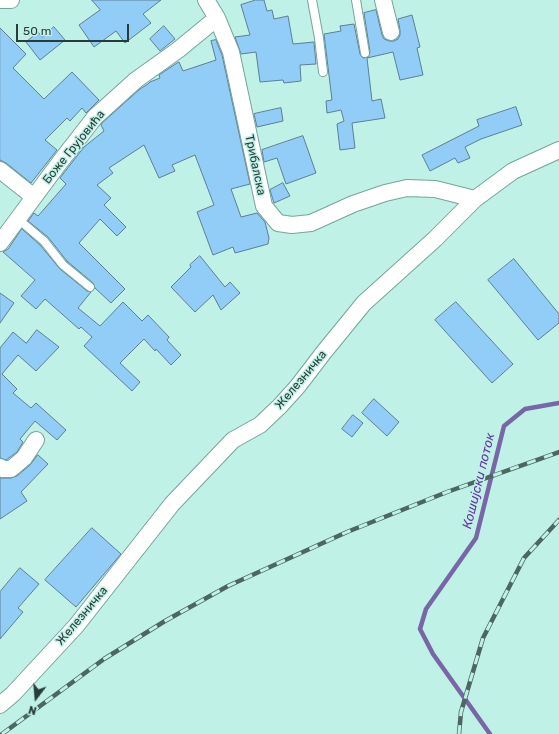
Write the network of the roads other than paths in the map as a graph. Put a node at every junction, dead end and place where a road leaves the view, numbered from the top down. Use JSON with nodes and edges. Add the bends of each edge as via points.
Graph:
{"nodes":[{"id":1,"x":0,"y":0,"type":"edge"},
{"id":2,"x":11,"y":0,"type":"edge"},
{"id":3,"x":206,"y":0,"type":"edge"},
{"id":4,"x":312,"y":0,"type":"edge"},
{"id":5,"x":356,"y":0,"type":"edge"},
{"id":6,"x":383,"y":0,"type":"edge"},
{"id":7,"x":217,"y":18,"type":"junction"},
{"id":8,"x":391,"y":32,"type":"dead end"},
{"id":9,"x":365,"y":53,"type":"dead end"},
{"id":10,"x":323,"y":72,"type":"dead end"},
{"id":11,"x":559,"y":150,"type":"edge"},
{"id":12,"x":0,"y":170,"type":"edge"},
{"id":13,"x":34,"y":197,"type":"junction"},
{"id":14,"x":475,"y":199,"type":"junction"},
{"id":15,"x":18,"y":219,"type":"junction"},
{"id":16,"x":0,"y":243,"type":"edge"},
{"id":17,"x":90,"y":287,"type":"dead end"},
{"id":18,"x":36,"y":440,"type":"dead end"},
{"id":19,"x":0,"y":467,"type":"edge"},
{"id":20,"x":0,"y":705,"type":"edge"}],
"edges":[{"from":1,"to":2,"type":"street"},
{"from":3,"to":7,"type":"street","name":"Трибалска"},
{"from":4,"to":10,"type":"lane"},
{"from":5,"to":9,"type":"lane"},
{"from":6,"to":8,"type":"street"},
{"from":7,"to":13,"type":"street","name":"Боже Грујовића","via":[[136,80],[95,117]]},
{"from":7,"to":14,"type":"street","name":"Трибалска","via":[[231,52],[264,206],[278,223],[311,223],[353,204],[407,188],[435,189]]},
{"from":11,"to":14,"type":"street","name":"Железничка","via":[[513,171]]},
{"from":12,"to":13,"type":"street"},
{"from":13,"to":15,"type":"street","name":"Боже Грујовића"},
{"from":14,"to":20,"type":"street","name":"Железничка","via":[[364,303],[280,406],[260,425],[233,440],[172,504],[76,626]]},
{"from":15,"to":16,"type":"street","name":"Боже Грујовића"},
{"from":15,"to":17,"type":"lane"},
{"from":18,"to":19,"type":"street","via":[[24,458],[11,469]]}]}
